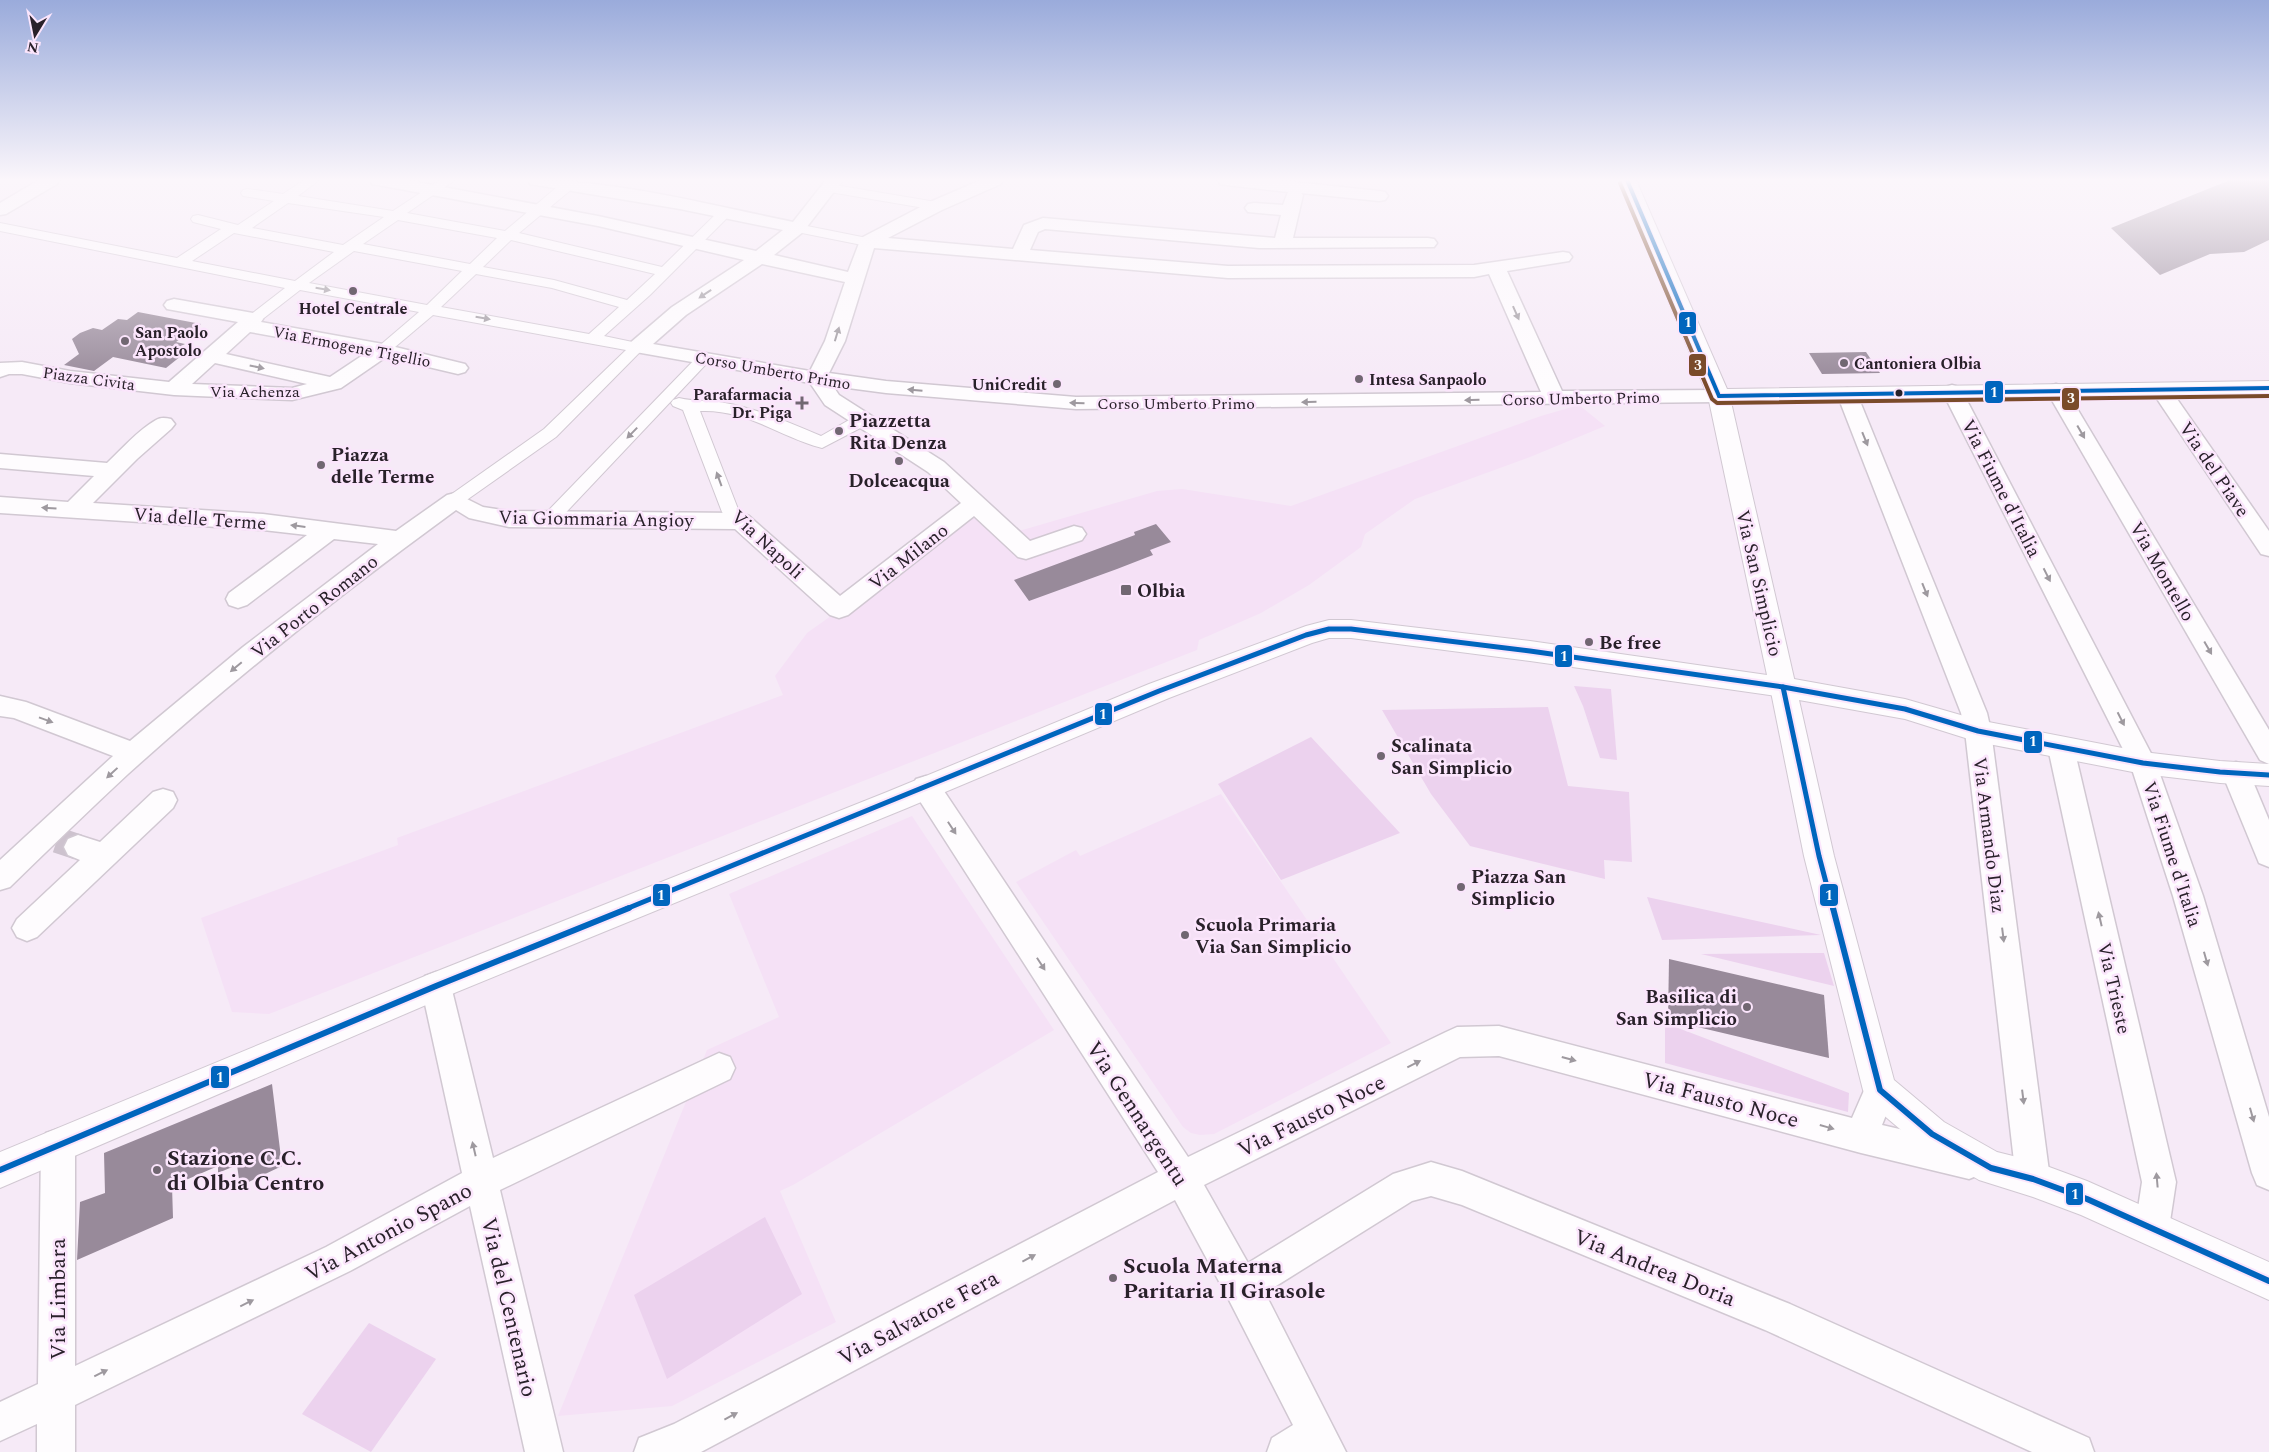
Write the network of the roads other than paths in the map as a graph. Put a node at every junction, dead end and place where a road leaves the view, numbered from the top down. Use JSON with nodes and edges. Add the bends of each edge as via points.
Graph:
{"nodes":[{"id":1,"x":105,"y":248,"type":"edge"},
{"id":2,"x":205,"y":248,"type":"edge"},
{"id":3,"x":348,"y":248,"type":"joint"},
{"id":4,"x":495,"y":248,"type":"edge"},
{"id":5,"x":563,"y":248,"type":"edge"},
{"id":6,"x":690,"y":248,"type":"edge"},
{"id":7,"x":712,"y":248,"type":"edge"},
{"id":8,"x":773,"y":248,"type":"edge"},
{"id":9,"x":865,"y":248,"type":"edge"},
{"id":10,"x":934,"y":248,"type":"edge"},
{"id":11,"x":1022,"y":248,"type":"edge"},
{"id":12,"x":1260,"y":248,"type":"edge"},
{"id":13,"x":1656,"y":248,"type":"edge"},
{"id":14,"x":1019,"y":255,"type":"junction"},
{"id":15,"x":1563,"y":257,"type":"dead end"},
{"id":16,"x":760,"y":258,"type":"junction"},
{"id":17,"x":181,"y":262,"type":"junction"},
{"id":18,"x":1496,"y":268,"type":"junction"},
{"id":19,"x":472,"y":270,"type":"junction"},
{"id":20,"x":666,"y":272,"type":"junction"},
{"id":21,"x":1265,"y":272,"type":"junction"},
{"id":22,"x":854,"y":279,"type":"junction"},
{"id":23,"x":297,"y":285,"type":"junction"},
{"id":24,"x":174,"y":304,"type":"dead end"},
{"id":25,"x":630,"y":306,"type":"junction"},
{"id":26,"x":431,"y":309,"type":"junction"},
{"id":27,"x":250,"y":322,"type":"junction"},
{"id":28,"x":593,"y":338,"type":"junction"},
{"id":29,"x":637,"y":347,"type":"junction"},
{"id":30,"x":383,"y":350,"type":"junction"},
{"id":31,"x":210,"y":356,"type":"junction"},
{"id":32,"x":704,"y":358,"type":"junction"},
{"id":33,"x":458,"y":368,"type":"dead end"},
{"id":34,"x":2,"y":369,"type":"edge"},
{"id":35,"x":817,"y":378,"type":"junction"},
{"id":36,"x":334,"y":384,"type":"junction"},
{"id":37,"x":174,"y":389,"type":"junction"},
{"id":38,"x":2268,"y":389,"type":"edge"},
{"id":39,"x":2056,"y":390,"type":"junction"},
{"id":40,"x":2161,"y":390,"type":"junction"},
{"id":41,"x":1952,"y":392,"type":"junction"},
{"id":42,"x":1847,"y":394,"type":"junction"},
{"id":43,"x":1719,"y":396,"type":"junction"},
{"id":44,"x":666,"y":397,"type":"junction"},
{"id":45,"x":1555,"y":399,"type":"junction"},
{"id":46,"x":690,"y":407,"type":"junction"},
{"id":47,"x":862,"y":420,"type":"junction"},
{"id":48,"x":164,"y":424,"type":"dead end"},
{"id":49,"x":0,"y":461,"type":"edge"},
{"id":50,"x":114,"y":471,"type":"junction"},
{"id":51,"x":455,"y":500,"type":"junction"},
{"id":52,"x":976,"y":503,"type":"junction"},
{"id":53,"x":0,"y":504,"type":"edge"},
{"id":54,"x":74,"y":510,"type":"junction"},
{"id":55,"x":549,"y":520,"type":"junction"},
{"id":56,"x":742,"y":521,"type":"junction"},
{"id":57,"x":330,"y":530,"type":"junction"},
{"id":58,"x":1074,"y":534,"type":"dead end"},
{"id":59,"x":399,"y":539,"type":"junction"},
{"id":60,"x":2269,"y":548,"type":"edge"},
{"id":61,"x":238,"y":599,"type":"dead end"},
{"id":62,"x":839,"y":609,"type":"joint"},
{"id":63,"x":1783,"y":687,"type":"junction"},
{"id":64,"x":0,"y":706,"type":"edge"},
{"id":65,"x":1978,"y":730,"type":"junction"},
{"id":66,"x":2061,"y":748,"type":"junction"},
{"id":67,"x":134,"y":753,"type":"junction"},
{"id":68,"x":2269,"y":753,"type":"edge"},
{"id":69,"x":2143,"y":763,"type":"junction"},
{"id":70,"x":2236,"y":773,"type":"junction"},
{"id":71,"x":2269,"y":775,"type":"edge"},
{"id":72,"x":926,"y":787,"type":"junction"},
{"id":73,"x":163,"y":800,"type":"dead end"},
{"id":74,"x":71,"y":844,"type":"junction"},
{"id":75,"x":2269,"y":855,"type":"edge"},
{"id":76,"x":0,"y":878,"type":"edge"},
{"id":77,"x":27,"y":928,"type":"dead end"},
{"id":78,"x":436,"y":986,"type":"junction"},
{"id":79,"x":720,"y":1068,"type":"dead end"},
{"id":80,"x":1880,"y":1090,"type":"junction"},
{"id":81,"x":1861,"y":1137,"type":"junction"},
{"id":82,"x":58,"y":1145,"type":"junction"},
{"id":83,"x":1992,"y":1168,"type":"junction"},
{"id":84,"x":0,"y":1170,"type":"edge"},
{"id":85,"x":2269,"y":1173,"type":"edge"},
{"id":86,"x":1182,"y":1178,"type":"junction"},
{"id":87,"x":2033,"y":1179,"type":"junction"},
{"id":88,"x":481,"y":1181,"type":"junction"},
{"id":89,"x":2152,"y":1228,"type":"junction"},
{"id":90,"x":2269,"y":1281,"type":"edge"},
{"id":91,"x":1242,"y":1287,"type":"junction"},
{"id":92,"x":57,"y":1394,"type":"junction"},
{"id":93,"x":0,"y":1422,"type":"edge"},
{"id":94,"x":689,"y":1445,"type":"edge"},
{"id":95,"x":1310,"y":1446,"type":"edge"},
{"id":96,"x":56,"y":1452,"type":"edge"},
{"id":97,"x":544,"y":1452,"type":"edge"},
{"id":98,"x":652,"y":1452,"type":"edge"},
{"id":99,"x":2075,"y":1452,"type":"edge"}],
"edges":[{"from":1,"to":17,"type":"street"},
{"from":2,"to":17,"type":"street"},
{"from":3,"to":19,"type":"street"},
{"from":3,"to":23,"type":"street"},
{"from":4,"to":19,"type":"street"},
{"from":5,"to":20,"type":"street"},
{"from":6,"to":20,"type":"street"},
{"from":7,"to":16,"type":"street"},
{"from":8,"to":16,"type":"street"},
{"from":9,"to":22,"type":"street"},
{"from":10,"to":14,"type":"street"},
{"from":11,"to":14,"type":"street"},
{"from":12,"to":21,"type":"street"},
{"from":13,"to":43,"type":"main road","name":"Via San Simplicio"},
{"from":14,"to":21,"type":"street","via":[[1228,272]]},
{"from":15,"to":18,"type":"street"},
{"from":16,"to":22,"type":"street"},
{"from":16,"to":29,"type":"street","one_way":true,"via":[[679,311]]},
{"from":17,"to":23,"type":"street"},
{"from":18,"to":21,"type":"street","via":[[1474,272]]},
{"from":18,"to":45,"type":"street","one_way":true},
{"from":19,"to":25,"type":"street","via":[[554,284]]},
{"from":19,"to":26,"type":"street"},
{"from":20,"to":25,"type":"street"},
{"from":35,"to":22,"type":"street","one_way":true,"via":[[835,341]]},
{"from":23,"to":26,"type":"street","one_way":true},
{"from":23,"to":27,"type":"street"},
{"from":24,"to":27,"type":"street","name":"Via Ermogene Tigellio"},
{"from":25,"to":28,"type":"street"},
{"from":26,"to":28,"type":"street","one_way":true},
{"from":26,"to":30,"type":"street"},
{"from":27,"to":30,"type":"street","name":"Via Ermogene Tigellio"},
{"from":27,"to":31,"type":"street"},
{"from":28,"to":29,"type":"street"},
{"from":29,"to":32,"type":"street","name":"Corso Umberto Primo"},
{"from":29,"to":51,"type":"street","name":"Via Porto Romano","via":[[550,434]]},
{"from":30,"to":33,"type":"street","name":"Via Ermogene Tigellio"},
{"from":30,"to":36,"type":"street"},
{"from":31,"to":36,"type":"street","one_way":true},
{"from":31,"to":37,"type":"street"},
{"from":32,"to":35,"type":"street","name":"Corso Umberto Primo"},
{"from":32,"to":44,"type":"street"},
{"from":34,"to":37,"type":"street","name":"Piazza Civita","via":[[22,368]]},
{"from":45,"to":35,"type":"street","name":"Corso Umberto Primo","one_way":true,"via":[[1076,403],[886,388]]},
{"from":35,"to":47,"type":"street","via":[[832,400]]},
{"from":36,"to":37,"type":"street","name":"Via Achenza","via":[[275,394]]},
{"from":38,"to":40,"type":"main road"},
{"from":39,"to":40,"type":"main road"},
{"from":39,"to":41,"type":"main road"},
{"from":39,"to":68,"type":"street","name":"Via Montello","one_way":true},
{"from":40,"to":60,"type":"street","name":"Via del Piave"},
{"from":41,"to":42,"type":"main road"},
{"from":41,"to":69,"type":"street","name":"Via Fiume d'Italia","one_way":true},
{"from":42,"to":43,"type":"main road"},
{"from":42,"to":65,"type":"street","name":"Via Armando Diaz","one_way":true},
{"from":43,"to":45,"type":"street","name":"Corso Umberto Primo"},
{"from":43,"to":63,"type":"main road","name":"Via San Simplicio"},
{"from":44,"to":46,"type":"street"},
{"from":44,"to":55,"type":"street","one_way":true},
{"from":46,"to":47,"type":"street","via":[[705,405],[767,418],[822,443]]},
{"from":56,"to":46,"type":"street","name":"Via Napoli","one_way":true,"via":[[730,512]]},
{"from":47,"to":52,"type":"street","via":[[936,467]]},
{"from":48,"to":50,"type":"street","via":[[137,444]]},
{"from":49,"to":50,"type":"street"},
{"from":50,"to":54,"type":"street"},
{"from":51,"to":55,"type":"street","name":"Via Giommaria Angioy","via":[[477,513],[509,519]]},
{"from":51,"to":59,"type":"street","name":"Via Porto Romano"},
{"from":52,"to":58,"type":"street","via":[[1026,551]]},
{"from":52,"to":62,"type":"street","name":"Via Milano"},
{"from":54,"to":53,"type":"street","name":"Via delle Terme","one_way":true},
{"from":57,"to":54,"type":"street","name":"Via delle Terme","one_way":true,"via":[[264,522]]},
{"from":55,"to":56,"type":"street","name":"Via Giommaria Angioy"},
{"from":56,"to":62,"type":"street","name":"Via Napoli"},
{"from":57,"to":59,"type":"street","name":"Via delle Terme"},
{"from":57,"to":61,"type":"street"},
{"from":59,"to":67,"type":"street","name":"Via Porto Romano","one_way":true,"via":[[274,636]]},
{"from":63,"to":65,"type":"main road","via":[[1905,709]]},
{"from":63,"to":72,"type":"main road","via":[[1530,651],[1329,629],[1306,634],[1160,691]]},
{"from":63,"to":80,"type":"main road","name":"Via San Simplicio","via":[[1819,856]]},
{"from":64,"to":67,"type":"street","one_way":true},
{"from":65,"to":66,"type":"main road"},
{"from":65,"to":87,"type":"street","name":"Via Armando Diaz","one_way":true},
{"from":66,"to":69,"type":"main road"},
{"from":89,"to":66,"type":"street","name":"Via Trieste","one_way":true,"via":[[2159,1182]]},
{"from":67,"to":74,"type":"street","name":"Via Porto Romano","one_way":true},
{"from":69,"to":70,"type":"main road"},
{"from":69,"to":85,"type":"street","name":"Via Fiume d'Italia","one_way":true,"via":[[2188,896]]},
{"from":70,"to":71,"type":"main road"},
{"from":70,"to":75,"type":"street"},
{"from":72,"to":78,"type":"main road"},
{"from":72,"to":86,"type":"street","name":"Via Gennargentu","one_way":true},
{"from":73,"to":74,"type":"street"},
{"from":74,"to":76,"type":"street","name":"Via Porto Romano"},
{"from":74,"to":77,"type":"street"},
{"from":78,"to":82,"type":"main road"},
{"from":88,"to":78,"type":"street","name":"Via del Centenario","one_way":true},
{"from":79,"to":88,"type":"street","name":"Via Antonio Spano"},
{"from":80,"to":81,"type":"street"},
{"from":80,"to":83,"type":"main road","via":[[1932,1134]]},
{"from":81,"to":83,"type":"street","name":"Via Fausto Noce"},
{"from":86,"to":81,"type":"street","name":"Via Fausto Noce","one_way":true,"via":[[1457,1042],[1499,1041]]},
{"from":82,"to":84,"type":"main road"},
{"from":82,"to":92,"type":"street","name":"Via Limbara"},
{"from":83,"to":87,"type":"main road","name":"Via Fausto Noce"},
{"from":86,"to":91,"type":"street","name":"Via Gennargentu"},
{"from":94,"to":86,"type":"street","name":"Via Salvatore Fera","one_way":true},
{"from":87,"to":89,"type":"main road","name":"Via Fausto Noce"},
{"from":92,"to":88,"type":"street","name":"Via Antonio Spano","one_way":true,"via":[[338,1259]]},
{"from":88,"to":97,"type":"street","name":"Via del Centenario"},
{"from":89,"to":90,"type":"main road","name":"Via Fausto Noce"},
{"from":91,"to":95,"type":"street","name":"Via Gennargentu"},
{"from":91,"to":99,"type":"street","name":"Via Andrea Doria","via":[[1405,1186],[1431,1179],[1462,1188],[1777,1317]]},
{"from":92,"to":93,"type":"street","name":"Via Antonio Spano"},
{"from":92,"to":96,"type":"street","name":"Via Limbara"},
{"from":94,"to":98,"type":"street","name":"Via Salvatore Fera"}]}
